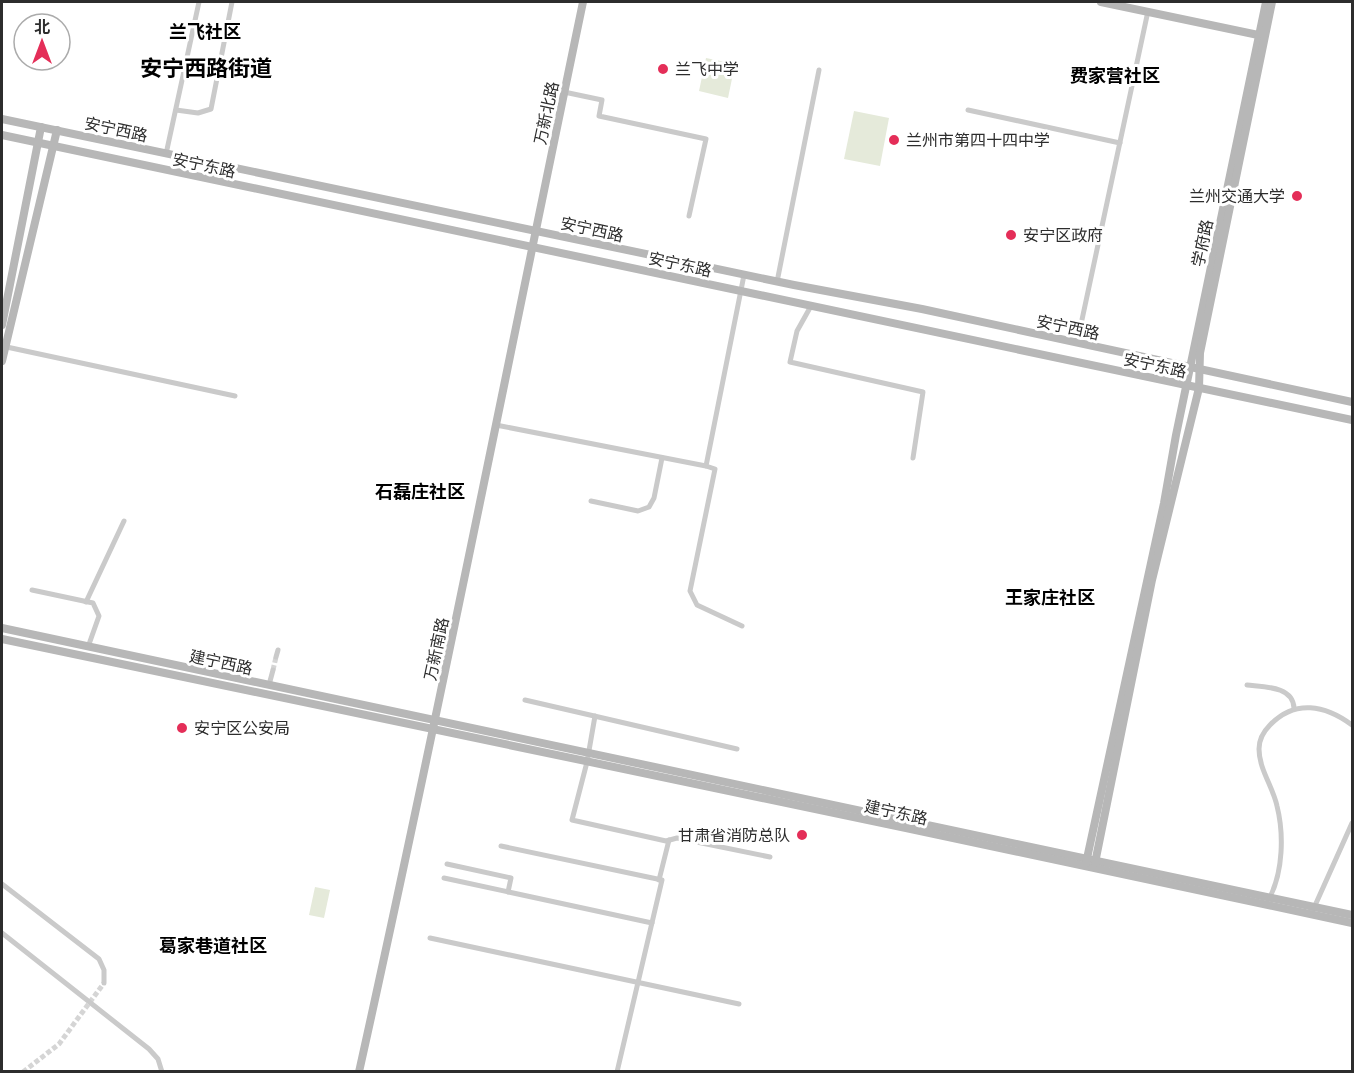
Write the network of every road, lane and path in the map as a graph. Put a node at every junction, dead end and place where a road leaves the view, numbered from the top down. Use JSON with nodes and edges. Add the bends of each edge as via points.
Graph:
{"nodes":[{"id":1,"x":199,"y":2,"type":"edge"},
{"id":2,"x":232,"y":2,"type":"edge"},
{"id":3,"x":583,"y":2,"type":"edge"},
{"id":4,"x":1101,"y":2,"type":"edge"},
{"id":5,"x":1266,"y":2,"type":"edge"},
{"id":6,"x":1272,"y":2,"type":"edge"},
{"id":7,"x":1148,"y":11,"type":"junction"},
{"id":8,"x":1262,"y":36,"type":"junction"},
{"id":9,"x":819,"y":70,"type":"dead end"},
{"id":10,"x":564,"y":92,"type":"junction"},
{"id":11,"x":176,"y":110,"type":"junction"},
{"id":12,"x":968,"y":110,"type":"dead end"},
{"id":13,"x":4,"y":119,"type":"edge"},
{"id":14,"x":41,"y":127,"type":"junction"},
{"id":15,"x":57,"y":130,"type":"junction"},
{"id":16,"x":2,"y":136,"type":"edge"},
{"id":17,"x":86,"y":136,"type":"junction"},
{"id":18,"x":38,"y":143,"type":"junction"},
{"id":19,"x":1120,"y":143,"type":"junction"},
{"id":20,"x":52,"y":146,"type":"junction"},
{"id":21,"x":82,"y":152,"type":"junction"},
{"id":22,"x":166,"y":154,"type":"junction"},
{"id":23,"x":689,"y":216,"type":"dead end"},
{"id":24,"x":535,"y":231,"type":"junction"},
{"id":25,"x":531,"y":247,"type":"junction"},
{"id":26,"x":744,"y":275,"type":"junction"},
{"id":27,"x":777,"y":282,"type":"junction"},
{"id":28,"x":741,"y":291,"type":"junction"},
{"id":29,"x":811,"y":306,"type":"junction"},
{"id":30,"x":2,"y":325,"type":"edge"},
{"id":31,"x":1077,"y":343,"type":"junction"},
{"id":32,"x":3,"y":346,"type":"edge"},
{"id":33,"x":2,"y":361,"type":"edge"},
{"id":34,"x":1191,"y":368,"type":"junction"},
{"id":35,"x":1201,"y":371,"type":"junction"},
{"id":36,"x":1233,"y":377,"type":"junction"},
{"id":37,"x":1187,"y":385,"type":"junction"},
{"id":38,"x":1199,"y":388,"type":"junction"},
{"id":39,"x":1229,"y":394,"type":"junction"},
{"id":40,"x":234,"y":396,"type":"dead end"},
{"id":41,"x":1353,"y":402,"type":"edge"},
{"id":42,"x":1353,"y":420,"type":"edge"},
{"id":43,"x":496,"y":425,"type":"junction"},
{"id":44,"x":662,"y":458,"type":"junction"},
{"id":45,"x":913,"y":458,"type":"dead end"},
{"id":46,"x":706,"y":466,"type":"junction"},
{"id":47,"x":591,"y":501,"type":"dead end"},
{"id":48,"x":124,"y":521,"type":"dead end"},
{"id":49,"x":32,"y":590,"type":"dead end"},
{"id":50,"x":86,"y":602,"type":"junction"},
{"id":51,"x":742,"y":626,"type":"dead end"},
{"id":52,"x":2,"y":628,"type":"edge"},
{"id":53,"x":2,"y":639,"type":"edge"},
{"id":54,"x":88,"y":647,"type":"junction"},
{"id":55,"x":278,"y":650,"type":"dead end"},
{"id":56,"x":276,"y":657,"type":"tunnel mouth"},
{"id":57,"x":273,"y":670,"type":"tunnel mouth"},
{"id":58,"x":269,"y":685,"type":"junction"},
{"id":59,"x":1247,"y":685,"type":"dead end"},
{"id":60,"x":525,"y":700,"type":"dead end"},
{"id":61,"x":1294,"y":708,"type":"junction"},
{"id":62,"x":595,"y":716,"type":"junction"},
{"id":63,"x":1353,"y":725,"type":"edge"},
{"id":64,"x":435,"y":726,"type":"junction"},
{"id":65,"x":737,"y":748,"type":"dead end"},
{"id":66,"x":588,"y":759,"type":"junction"},
{"id":67,"x":1353,"y":823,"type":"edge"},
{"id":68,"x":669,"y":840,"type":"junction"},
{"id":69,"x":501,"y":846,"type":"dead end"},
{"id":70,"x":770,"y":857,"type":"dead end"},
{"id":71,"x":447,"y":864,"type":"dead end"},
{"id":72,"x":1090,"y":864,"type":"junction"},
{"id":73,"x":444,"y":878,"type":"dead end"},
{"id":74,"x":659,"y":880,"type":"junction"},
{"id":75,"x":2,"y":885,"type":"edge"},
{"id":76,"x":508,"y":892,"type":"junction"},
{"id":77,"x":1270,"y":897,"type":"junction"},
{"id":78,"x":1313,"y":911,"type":"junction"},
{"id":79,"x":1353,"y":915,"type":"edge"},
{"id":80,"x":652,"y":923,"type":"junction"},
{"id":81,"x":1353,"y":923,"type":"edge"},
{"id":82,"x":2,"y":933,"type":"edge"},
{"id":83,"x":430,"y":938,"type":"dead end"},
{"id":84,"x":638,"y":982,"type":"junction"},
{"id":85,"x":104,"y":983,"type":"dead end"},
{"id":86,"x":739,"y":1004,"type":"dead end"},
{"id":87,"x":162,"y":1071,"type":"edge"},
{"id":88,"x":359,"y":1071,"type":"edge"},
{"id":89,"x":617,"y":1071,"type":"edge"}],
"edges":[{"from":1,"to":11,"type":"street"},
{"from":2,"to":11,"type":"street","via":[[211,109],[198,113]]},
{"from":3,"to":10,"type":"main road","name":"万新北路"},
{"from":4,"to":7,"type":"main road"},
{"from":5,"to":8,"type":"main road","name":"学府路"},
{"from":6,"to":8,"type":"main road","name":"学府路"},
{"from":7,"to":8,"type":"main road"},
{"from":7,"to":19,"type":"street"},
{"from":8,"to":34,"type":"main road","name":"学府路"},
{"from":8,"to":35,"type":"main road","name":"学府路","via":[[1200,353]]},
{"from":9,"to":27,"type":"street"},
{"from":10,"to":23,"type":"street","via":[[602,100],[599,116],[706,139]]},
{"from":10,"to":24,"type":"main road","name":"万新北路"},
{"from":11,"to":22,"type":"street"},
{"from":12,"to":19,"type":"street"},
{"from":13,"to":14,"type":"main road","name":"安宁西路"},
{"from":13,"to":16,"type":"main road","via":[[10,129]]},
{"from":14,"to":15,"type":"main road","name":"安宁西路"},
{"from":14,"to":18,"type":"main road"},
{"from":15,"to":17,"type":"main road","name":"安宁西路"},
{"from":15,"to":20,"type":"main road"},
{"from":16,"to":18,"type":"main road","name":"安宁东路"},
{"from":17,"to":21,"type":"main road","via":[[80,146]]},
{"from":17,"to":22,"type":"main road","name":"安宁西路"},
{"from":18,"to":20,"type":"main road","name":"安宁东路"},
{"from":18,"to":30,"type":"main road"},
{"from":19,"to":31,"type":"street"},
{"from":20,"to":21,"type":"main road","name":"安宁东路"},
{"from":20,"to":32,"type":"main road"},
{"from":21,"to":25,"type":"main road","name":"安宁东路"},
{"from":22,"to":24,"type":"main road","name":"安宁西路"},
{"from":24,"to":25,"type":"main road","name":"万新南路"},
{"from":24,"to":26,"type":"main road","name":"安宁西路"},
{"from":25,"to":28,"type":"main road","name":"安宁东路"},
{"from":25,"to":43,"type":"main road","name":"万新南路"},
{"from":26,"to":27,"type":"main road","name":"安宁西路"},
{"from":26,"to":28,"type":"street"},
{"from":27,"to":31,"type":"main road","name":"安宁西路"},
{"from":28,"to":29,"type":"main road","name":"安宁东路"},
{"from":28,"to":46,"type":"street"},
{"from":29,"to":37,"type":"main road","name":"安宁东路"},
{"from":29,"to":45,"type":"street","via":[[797,331],[790,362],[923,392]]},
{"from":31,"to":34,"type":"main road","name":"安宁西路"},
{"from":32,"to":33,"type":"main road"},
{"from":32,"to":40,"type":"street"},
{"from":34,"to":35,"type":"main road","name":"安宁西路"},
{"from":34,"to":37,"type":"main road","name":"学府路"},
{"from":35,"to":36,"type":"main road","name":"安宁西路"},
{"from":35,"to":38,"type":"main road","name":"学府路"},
{"from":36,"to":39,"type":"main road","via":[[1227,386]]},
{"from":36,"to":41,"type":"main road","name":"安宁西路"},
{"from":37,"to":38,"type":"main road","name":"安宁东路"},
{"from":37,"to":72,"type":"main road","name":"学府路"},
{"from":38,"to":39,"type":"main road","name":"安宁东路"},
{"from":38,"to":72,"type":"main road","name":"学府路"},
{"from":39,"to":42,"type":"main road","name":"安宁东路"},
{"from":43,"to":44,"type":"street"},
{"from":43,"to":64,"type":"main road","name":"万新南路"},
{"from":44,"to":46,"type":"street"},
{"from":44,"to":47,"type":"street","via":[[649,507],[638,511]]},
{"from":46,"to":51,"type":"street","via":[[716,469],[690,591],[697,605]]},
{"from":48,"to":50,"type":"street"},
{"from":49,"to":50,"type":"street"},
{"from":50,"to":54,"type":"street","via":[[93,603],[99,616]]},
{"from":52,"to":54,"type":"main road","name":"建宁西路"},
{"from":53,"to":64,"type":"main road","name":"建宁西路"},
{"from":54,"to":58,"type":"main road","name":"建宁西路"},
{"from":55,"to":56,"type":"street"},
{"from":57,"to":58,"type":"street"},
{"from":58,"to":64,"type":"main road","name":"建宁西路"},
{"from":59,"to":61,"type":"street","via":[[1287,693],[1294,700]]},
{"from":60,"to":62,"type":"street"},
{"from":61,"to":63,"type":"street","via":[[1317,708],[1339,715]]},
{"from":61,"to":77,"type":"street","via":[[1261,734],[1258,750],[1277,806],[1281,851],[1278,882]]},
{"from":62,"to":65,"type":"street"},
{"from":62,"to":66,"type":"street"},
{"from":64,"to":66,"type":"main road","name":"建宁东路"},
{"from":64,"to":88,"type":"main road","name":"万新南路"},
{"from":66,"to":68,"type":"street","via":[[572,820]]},
{"from":66,"to":72,"type":"main road","name":"建宁东路","via":[[842,806]]},
{"from":67,"to":78,"type":"street"},
{"from":68,"to":70,"type":"street","via":[[677,838]]},
{"from":68,"to":74,"type":"street"},
{"from":69,"to":74,"type":"street"},
{"from":71,"to":76,"type":"street","via":[[511,878]]},
{"from":72,"to":77,"type":"main road","name":"建宁东路"},
{"from":72,"to":78,"type":"main road","name":"建宁东路"},
{"from":73,"to":76,"type":"street"},
{"from":74,"to":80,"type":"street"},
{"from":75,"to":85,"type":"street","via":[[99,959]]},
{"from":76,"to":80,"type":"street"},
{"from":77,"to":78,"type":"main road","name":"建宁东路"},
{"from":78,"to":79,"type":"main road","name":"建宁东路"},
{"from":78,"to":81,"type":"main road","name":"建宁东路"},
{"from":80,"to":84,"type":"street"},
{"from":82,"to":87,"type":"street","via":[[149,1048]]},
{"from":83,"to":84,"type":"street"},
{"from":84,"to":86,"type":"street"},
{"from":84,"to":89,"type":"street"}]}
